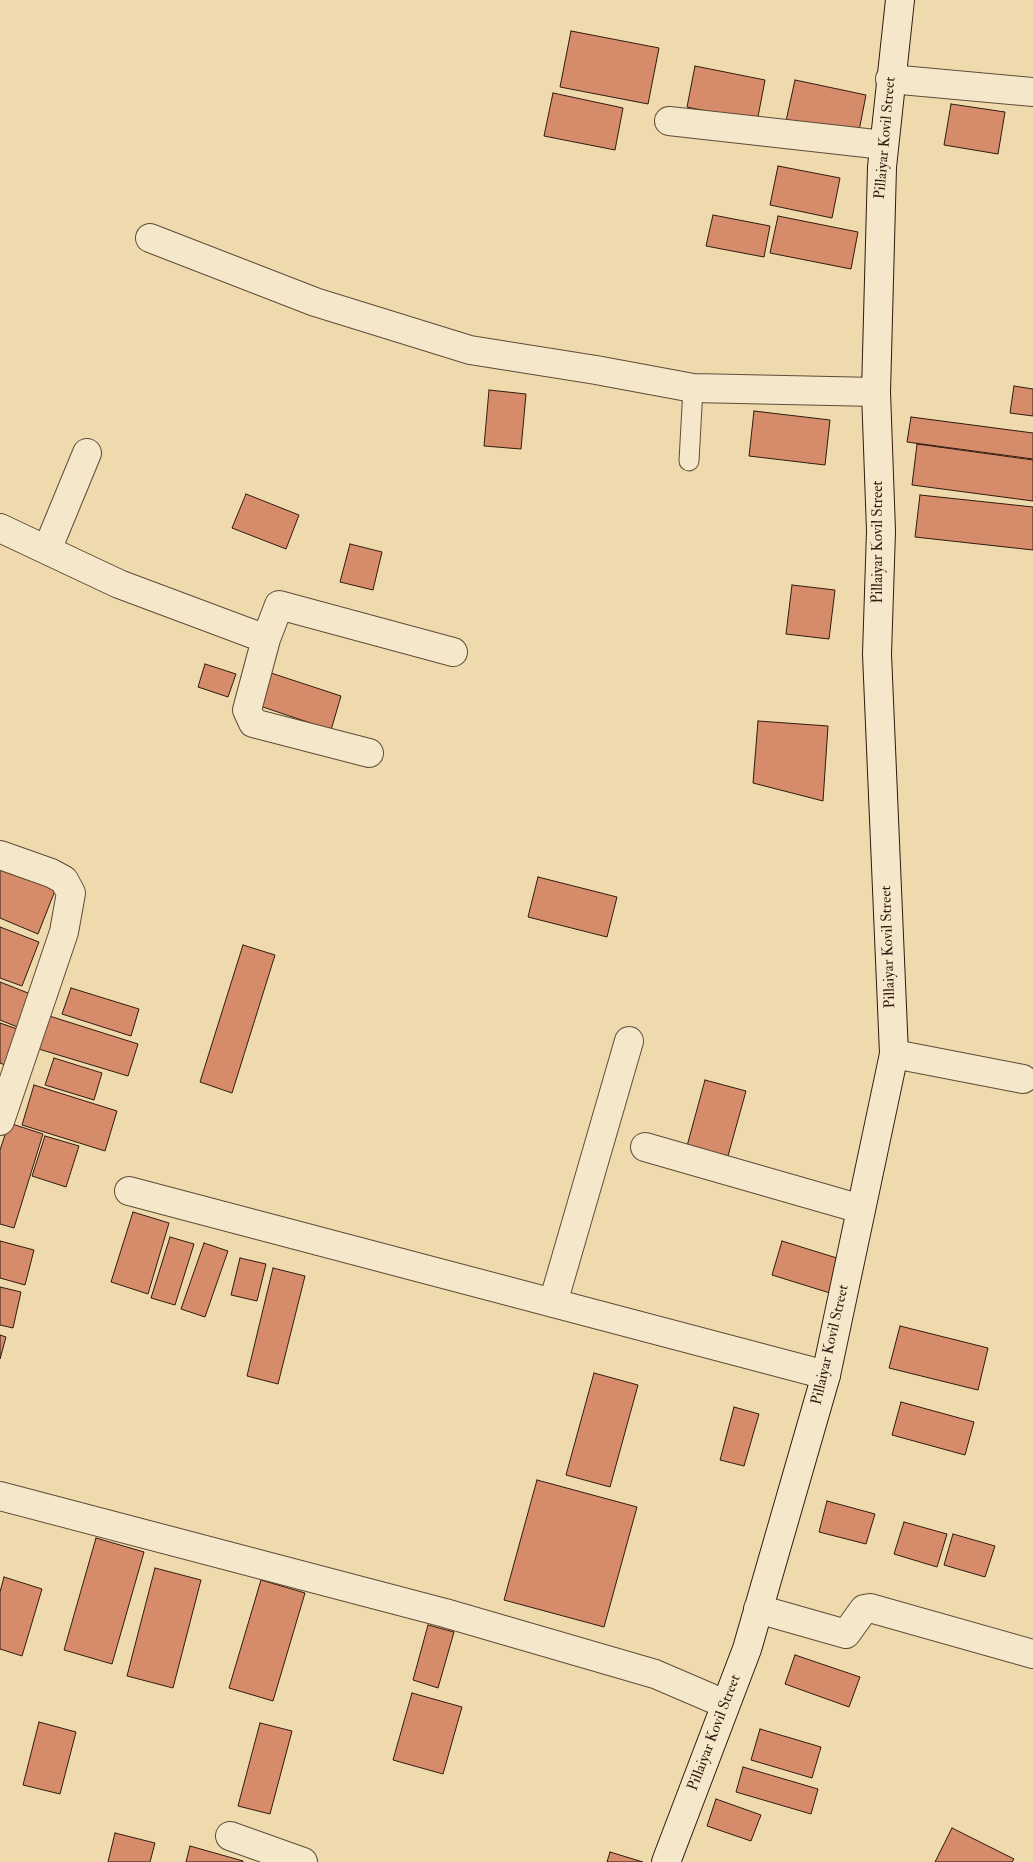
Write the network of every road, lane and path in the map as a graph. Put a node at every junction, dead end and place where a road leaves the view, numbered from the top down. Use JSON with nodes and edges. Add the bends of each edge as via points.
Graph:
{"nodes":[{"id":1,"x":900,"y":0,"type":"edge"},
{"id":2,"x":890,"y":79,"type":"junction"},
{"id":3,"x":1033,"y":92,"type":"edge"},
{"id":4,"x":669,"y":121,"type":"dead end"},
{"id":5,"x":884,"y":146,"type":"junction"},
{"id":6,"x":150,"y":238,"type":"dead end"},
{"id":7,"x":693,"y":388,"type":"junction"},
{"id":8,"x":876,"y":392,"type":"junction"},
{"id":9,"x":87,"y":453,"type":"dead end"},
{"id":10,"x":689,"y":461,"type":"dead end"},
{"id":11,"x":0,"y":528,"type":"edge"},
{"id":12,"x":47,"y":550,"type":"junction"},
{"id":13,"x":266,"y":639,"type":"junction"},
{"id":14,"x":453,"y":652,"type":"dead end"},
{"id":15,"x":369,"y":753,"type":"dead end"},
{"id":16,"x":0,"y":855,"type":"edge"},
{"id":17,"x":629,"y":1041,"type":"dead end"},
{"id":18,"x":894,"y":1054,"type":"junction"},
{"id":19,"x":1030,"y":1077,"type":"edge"},
{"id":20,"x":2,"y":1111,"type":"edge"},
{"id":21,"x":645,"y":1147,"type":"dead end"},
{"id":22,"x":130,"y":1190,"type":"dead end"},
{"id":23,"x":861,"y":1209,"type":"junction"},
{"id":24,"x":554,"y":1303,"type":"junction"},
{"id":25,"x":826,"y":1375,"type":"junction"},
{"id":26,"x":0,"y":1496,"type":"edge"},
{"id":27,"x":758,"y":1609,"type":"junction"},
{"id":28,"x":1033,"y":1654,"type":"edge"},
{"id":29,"x":725,"y":1704,"type":"junction"},
{"id":30,"x":230,"y":1836,"type":"dead end"},
{"id":31,"x":303,"y":1862,"type":"edge"},
{"id":32,"x":666,"y":1862,"type":"edge"}],
"edges":[{"from":1,"to":2,"type":"street","name":"Pillaiyar Kovil Street"},
{"from":2,"to":3,"type":"street"},
{"from":2,"to":5,"type":"street","name":"Pillaiyar Kovil Street"},
{"from":4,"to":5,"type":"street"},
{"from":5,"to":8,"type":"street","name":"Pillaiyar Kovil Street"},
{"from":6,"to":7,"type":"street","via":[[315,302],[470,350]]},
{"from":7,"to":8,"type":"street"},
{"from":7,"to":10,"type":"lane"},
{"from":8,"to":18,"type":"street","name":"Pillaiyar Kovil Street","via":[[881,531],[877,654]]},
{"from":9,"to":12,"type":"street"},
{"from":11,"to":12,"type":"street"},
{"from":12,"to":13,"type":"street","via":[[119,584]]},
{"from":13,"to":14,"type":"street","via":[[279,604]]},
{"from":13,"to":15,"type":"street","via":[[247,710],[253,723]]},
{"from":16,"to":20,"type":"street","via":[[51,873],[64,880],[71,892],[64,932]]},
{"from":17,"to":24,"type":"street"},
{"from":18,"to":19,"type":"street"},
{"from":18,"to":23,"type":"street","name":"Pillaiyar Kovil Street"},
{"from":21,"to":23,"type":"street"},
{"from":22,"to":24,"type":"street"},
{"from":23,"to":25,"type":"street","name":"Pillaiyar Kovil Street"},
{"from":24,"to":25,"type":"street"},
{"from":25,"to":27,"type":"street","name":"Pillaiyar Kovil Street"},
{"from":26,"to":29,"type":"street","via":[[454,1616],[655,1674]]},
{"from":27,"to":28,"type":"street","via":[[846,1634],[864,1609],[870,1608]]},
{"from":27,"to":29,"type":"street","name":"Pillaiyar Kovil Street","via":[[747,1649]]},
{"from":29,"to":32,"type":"street","name":"Pillaiyar Kovil Street"},
{"from":30,"to":31,"type":"street"}]}
